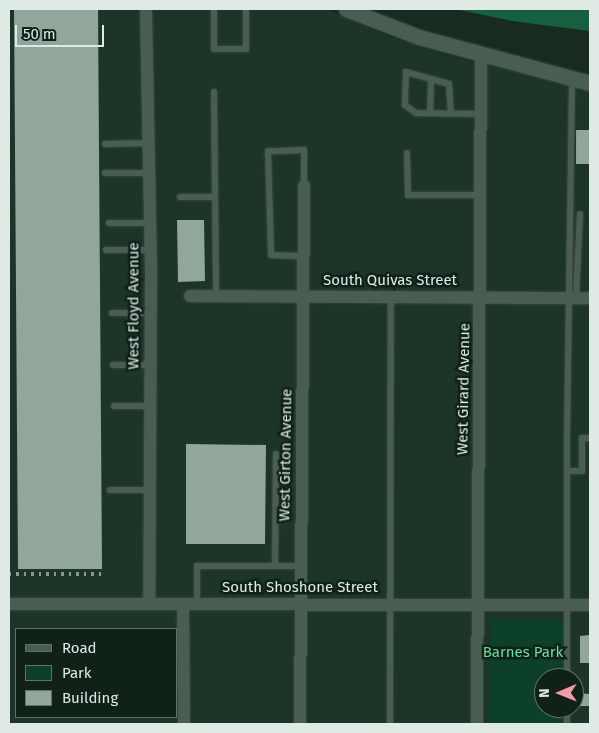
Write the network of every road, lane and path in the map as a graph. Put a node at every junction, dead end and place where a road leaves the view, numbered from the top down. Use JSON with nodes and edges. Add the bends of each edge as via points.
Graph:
{"nodes":[{"id":1,"x":146,"y":9,"type":"edge"},
{"id":2,"x":214,"y":9,"type":"edge"},
{"id":3,"x":246,"y":9,"type":"edge"},
{"id":4,"x":346,"y":9,"type":"edge"},
{"id":5,"x":481,"y":54,"type":"junction"},
{"id":6,"x":431,"y":79,"type":"junction"},
{"id":7,"x":572,"y":79,"type":"junction"},
{"id":8,"x":590,"y":83,"type":"edge"},
{"id":9,"x":214,"y":92,"type":"dead end"},
{"id":10,"x":430,"y":113,"type":"junction"},
{"id":11,"x":451,"y":114,"type":"junction"},
{"id":12,"x":481,"y":114,"type":"junction"},
{"id":13,"x":148,"y":143,"type":"junction"},
{"id":14,"x":105,"y":144,"type":"dead end"},
{"id":15,"x":407,"y":153,"type":"dead end"},
{"id":16,"x":105,"y":173,"type":"dead end"},
{"id":17,"x":149,"y":173,"type":"junction"},
{"id":18,"x":304,"y":186,"type":"joint"},
{"id":19,"x":481,"y":195,"type":"junction"},
{"id":20,"x":180,"y":197,"type":"dead end"},
{"id":21,"x":215,"y":197,"type":"junction"},
{"id":22,"x":580,"y":214,"type":"dead end"},
{"id":23,"x":109,"y":223,"type":"dead end"},
{"id":24,"x":150,"y":223,"type":"junction"},
{"id":25,"x":106,"y":250,"type":"dead end"},
{"id":26,"x":150,"y":250,"type":"junction"},
{"id":27,"x":304,"y":256,"type":"junction"},
{"id":28,"x":190,"y":296,"type":"dead end"},
{"id":29,"x":216,"y":296,"type":"junction"},
{"id":30,"x":304,"y":296,"type":"junction"},
{"id":31,"x":391,"y":297,"type":"junction"},
{"id":32,"x":481,"y":298,"type":"junction"},
{"id":33,"x":573,"y":298,"type":"junction"},
{"id":34,"x":590,"y":298,"type":"edge"},
{"id":35,"x":112,"y":313,"type":"dead end"},
{"id":36,"x":150,"y":313,"type":"junction"},
{"id":37,"x":114,"y":365,"type":"dead end"},
{"id":38,"x":150,"y":365,"type":"junction"},
{"id":39,"x":114,"y":406,"type":"dead end"},
{"id":40,"x":150,"y":406,"type":"junction"},
{"id":41,"x":590,"y":438,"type":"edge"},
{"id":42,"x":276,"y":454,"type":"dead end"},
{"id":43,"x":567,"y":471,"type":"junction"},
{"id":44,"x":110,"y":490,"type":"dead end"},
{"id":45,"x":150,"y":490,"type":"junction"},
{"id":46,"x":275,"y":566,"type":"junction"},
{"id":47,"x":301,"y":566,"type":"junction"},
{"id":48,"x":9,"y":604,"type":"edge"},
{"id":49,"x":149,"y":604,"type":"junction"},
{"id":50,"x":183,"y":604,"type":"junction"},
{"id":51,"x":196,"y":604,"type":"junction"},
{"id":52,"x":301,"y":604,"type":"junction"},
{"id":53,"x":390,"y":605,"type":"junction"},
{"id":54,"x":478,"y":605,"type":"junction"},
{"id":55,"x":568,"y":605,"type":"junction"},
{"id":56,"x":590,"y":605,"type":"edge"},
{"id":57,"x":567,"y":668,"type":"edge"},
{"id":58,"x":184,"y":724,"type":"edge"},
{"id":59,"x":300,"y":724,"type":"edge"},
{"id":60,"x":390,"y":724,"type":"edge"},
{"id":61,"x":477,"y":724,"type":"edge"}],
"edges":[{"from":1,"to":13,"type":"street","name":"West Floyd Avenue"},
{"from":2,"to":3,"type":"lane","via":[[214,49],[246,49]]},
{"from":4,"to":5,"type":"street","via":[[420,37]]},
{"from":5,"to":7,"type":"street"},
{"from":5,"to":12,"type":"street","name":"West Girard Avenue"},
{"from":6,"to":10,"type":"lane"},
{"from":6,"to":10,"type":"lane","via":[[406,72],[405,105],[416,113]]},
{"from":6,"to":11,"type":"lane","via":[[449,84]]},
{"from":7,"to":8,"type":"street"},
{"from":7,"to":33,"type":"lane"},
{"from":9,"to":21,"type":"lane"},
{"from":10,"to":11,"type":"lane"},
{"from":11,"to":12,"type":"lane"},
{"from":12,"to":19,"type":"street","name":"West Girard Avenue"},
{"from":13,"to":14,"type":"lane"},
{"from":13,"to":17,"type":"street","name":"West Floyd Avenue"},
{"from":15,"to":19,"type":"lane","via":[[408,195]]},
{"from":16,"to":17,"type":"lane"},
{"from":17,"to":24,"type":"street","name":"West Floyd Avenue"},
{"from":18,"to":27,"type":"street","name":"West Girton Avenue"},
{"from":18,"to":27,"type":"lane","via":[[304,150],[268,151],[271,255]]},
{"from":19,"to":32,"type":"street","name":"West Girard Avenue"},
{"from":20,"to":21,"type":"lane"},
{"from":21,"to":29,"type":"lane"},
{"from":22,"to":33,"type":"lane"},
{"from":23,"to":24,"type":"lane"},
{"from":24,"to":26,"type":"street","name":"West Floyd Avenue"},
{"from":25,"to":26,"type":"lane"},
{"from":26,"to":36,"type":"street","name":"West Floyd Avenue"},
{"from":27,"to":30,"type":"street","name":"West Girton Avenue"},
{"from":28,"to":29,"type":"street","name":"South Quivas Street"},
{"from":29,"to":30,"type":"street","name":"South Quivas Street"},
{"from":30,"to":31,"type":"street","name":"South Quivas Street"},
{"from":30,"to":47,"type":"street","name":"West Girton Avenue"},
{"from":31,"to":32,"type":"street","name":"South Quivas Street"},
{"from":31,"to":53,"type":"lane"},
{"from":32,"to":33,"type":"street","name":"South Quivas Street"},
{"from":32,"to":54,"type":"street","name":"West Girard Avenue"},
{"from":33,"to":34,"type":"street","name":"South Quivas Street"},
{"from":33,"to":43,"type":"lane"},
{"from":35,"to":36,"type":"lane"},
{"from":36,"to":38,"type":"street","name":"West Floyd Avenue"},
{"from":37,"to":38,"type":"lane"},
{"from":38,"to":40,"type":"street","name":"West Floyd Avenue"},
{"from":39,"to":40,"type":"lane"},
{"from":40,"to":45,"type":"street","name":"West Floyd Avenue"},
{"from":41,"to":43,"type":"lane","via":[[582,438],[582,471]]},
{"from":42,"to":46,"type":"lane"},
{"from":43,"to":55,"type":"lane"},
{"from":44,"to":45,"type":"lane"},
{"from":45,"to":49,"type":"street","name":"West Floyd Avenue"},
{"from":46,"to":47,"type":"lane"},
{"from":46,"to":51,"type":"lane","via":[[197,566]]},
{"from":47,"to":52,"type":"street","name":"West Girton Avenue"},
{"from":48,"to":49,"type":"street","name":"South Shoshone Street"},
{"from":49,"to":50,"type":"street","name":"South Shoshone Street"},
{"from":50,"to":51,"type":"street","name":"South Shoshone Street"},
{"from":50,"to":58,"type":"street"},
{"from":51,"to":52,"type":"street","name":"South Shoshone Street"},
{"from":52,"to":53,"type":"street","name":"South Shoshone Street"},
{"from":52,"to":59,"type":"street","name":"West Girton Avenue"},
{"from":53,"to":54,"type":"street","name":"South Shoshone Street"},
{"from":53,"to":60,"type":"lane"},
{"from":54,"to":55,"type":"street","name":"South Shoshone Street"},
{"from":54,"to":61,"type":"street","name":"West Girard Avenue"},
{"from":55,"to":56,"type":"street","name":"South Shoshone Street"},
{"from":55,"to":57,"type":"lane"}]}
